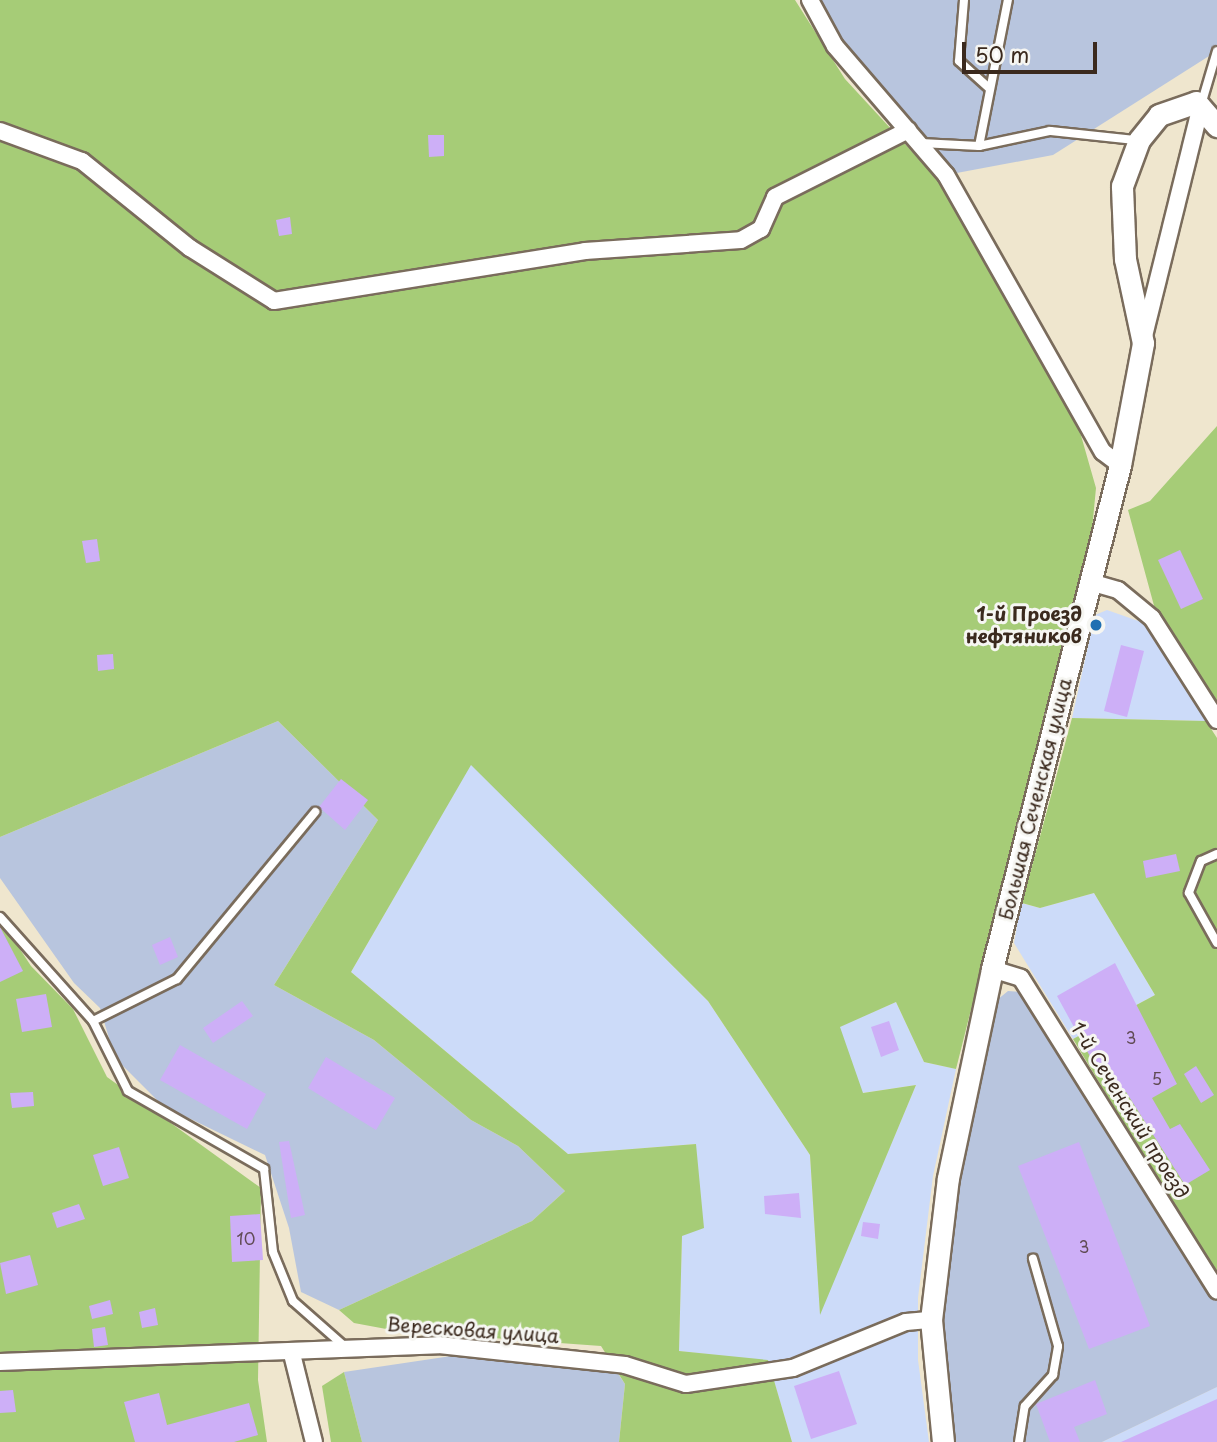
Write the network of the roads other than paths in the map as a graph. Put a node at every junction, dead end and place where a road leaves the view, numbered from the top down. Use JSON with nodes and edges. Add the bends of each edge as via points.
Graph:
{"nodes":[{"id":1,"x":810,"y":0,"type":"edge"},
{"id":2,"x":964,"y":0,"type":"edge"},
{"id":3,"x":1008,"y":0,"type":"edge"},
{"id":4,"x":1217,"y":51,"type":"edge"},
{"id":5,"x":989,"y":88,"type":"junction"},
{"id":6,"x":1212,"y":113,"type":"edge"},
{"id":7,"x":908,"y":130,"type":"junction"},
{"id":8,"x":0,"y":131,"type":"edge"},
{"id":9,"x":1139,"y":140,"type":"junction"},
{"id":10,"x":921,"y":143,"type":"junction"},
{"id":11,"x":979,"y":146,"type":"junction"},
{"id":12,"x":1143,"y":343,"type":"junction"},
{"id":13,"x":1119,"y":465,"type":"junction"},
{"id":14,"x":1090,"y":582,"type":"junction"},
{"id":15,"x":1217,"y":720,"type":"edge"},
{"id":16,"x":314,"y":812,"type":"dead end"},
{"id":17,"x":1217,"y":854,"type":"edge"},
{"id":18,"x":0,"y":917,"type":"edge"},
{"id":19,"x":1217,"y":943,"type":"edge"},
{"id":20,"x":992,"y":969,"type":"junction"},
{"id":21,"x":93,"y":1021,"type":"junction"},
{"id":22,"x":1034,"y":1259,"type":"dead end"},
{"id":23,"x":1217,"y":1291,"type":"edge"},
{"id":24,"x":931,"y":1320,"type":"junction"},
{"id":25,"x":342,"y":1344,"type":"junction"},
{"id":26,"x":292,"y":1354,"type":"junction"},
{"id":27,"x":0,"y":1362,"type":"edge"},
{"id":28,"x":314,"y":1442,"type":"edge"},
{"id":29,"x":943,"y":1442,"type":"edge"},
{"id":30,"x":1019,"y":1442,"type":"edge"}],
"edges":[{"from":1,"to":7,"type":"street","via":[[835,46]]},
{"from":2,"to":5,"type":"lane","via":[[960,61]]},
{"from":3,"to":5,"type":"lane"},
{"from":4,"to":6,"type":"lane"},
{"from":5,"to":11,"type":"lane"},
{"from":6,"to":9,"type":"street","name":"Большая Сеченская улица","via":[[1182,103],[1159,115]]},
{"from":6,"to":12,"type":"street"},
{"from":7,"to":8,"type":"street","via":[[829,176],[775,197],[761,229],[741,240],[585,251],[274,301],[190,248],[82,161]]},
{"from":7,"to":10,"type":"street"},
{"from":9,"to":11,"type":"lane","via":[[1050,131]]},
{"from":9,"to":12,"type":"street","name":"Большая Сеченская улица","via":[[1122,186],[1121,220]]},
{"from":10,"to":11,"type":"lane"},
{"from":10,"to":13,"type":"street","via":[[969,210],[1103,452]]},
{"from":12,"to":13,"type":"street","name":"Большая Сеченская улица"},
{"from":13,"to":14,"type":"street","name":"Большая Сеченская улица"},
{"from":14,"to":15,"type":"street","via":[[1118,590],[1152,618]]},
{"from":14,"to":20,"type":"street","name":"Большая Сеченская улица"},
{"from":16,"to":21,"type":"lane","via":[[177,979]]},
{"from":17,"to":19,"type":"lane","via":[[1201,861],[1189,893]]},
{"from":18,"to":21,"type":"lane"},
{"from":20,"to":23,"type":"street","name":"1-й Сеченский проезд","via":[[1021,978]]},
{"from":20,"to":24,"type":"street","name":"Большая Сеченская улица","via":[[948,1178]]},
{"from":21,"to":25,"type":"lane","via":[[128,1091],[264,1169],[274,1252],[293,1301]]},
{"from":22,"to":30,"type":"lane","via":[[1058,1346],[1053,1376],[1025,1406]]},
{"from":24,"to":25,"type":"street","name":"Вересковая улица","via":[[906,1322],[793,1368],[686,1384],[625,1365],[565,1357],[439,1345]]},
{"from":24,"to":29,"type":"street","name":"Большая Сеченская улица"},
{"from":25,"to":26,"type":"street","name":"Вересковая улица"},
{"from":26,"to":27,"type":"street","name":"Вересковая улица"},
{"from":26,"to":28,"type":"street"}]}
